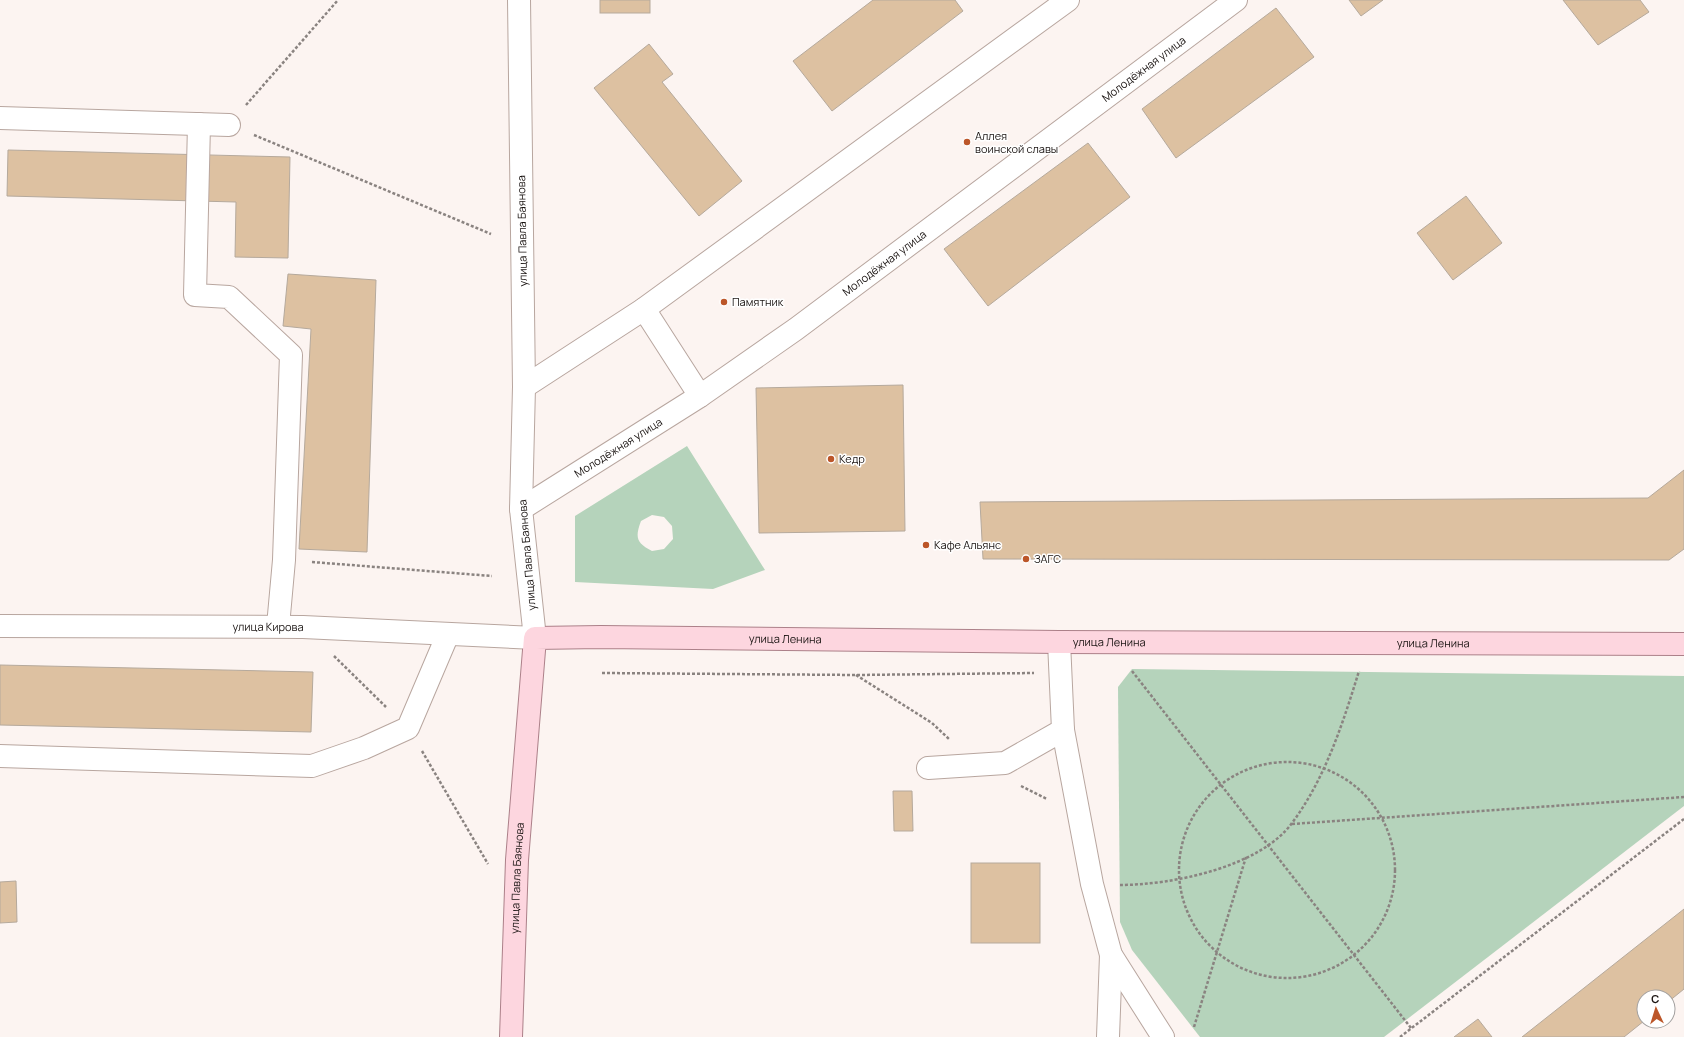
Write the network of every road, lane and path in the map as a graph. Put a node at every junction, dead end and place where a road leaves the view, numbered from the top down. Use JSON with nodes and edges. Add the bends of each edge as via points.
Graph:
{"nodes":[{"id":1,"x":338,"y":0,"type":"edge"},
{"id":2,"x":518,"y":0,"type":"edge"},
{"id":3,"x":1068,"y":0,"type":"edge"},
{"id":4,"x":1236,"y":0,"type":"edge"},
{"id":5,"x":0,"y":118,"type":"edge"},
{"id":6,"x":199,"y":124,"type":"junction"},
{"id":7,"x":229,"y":125,"type":"junction"},
{"id":8,"x":491,"y":234,"type":"dead end"},
{"id":9,"x":644,"y":309,"type":"junction"},
{"id":10,"x":524,"y":387,"type":"junction"},
{"id":11,"x":700,"y":396,"type":"junction"},
{"id":12,"x":521,"y":509,"type":"junction"},
{"id":13,"x":284,"y":560,"type":"junction"},
{"id":14,"x":492,"y":576,"type":"dead end"},
{"id":15,"x":0,"y":626,"type":"edge"},
{"id":16,"x":278,"y":626,"type":"junction"},
{"id":17,"x":448,"y":634,"type":"junction"},
{"id":18,"x":535,"y":638,"type":"junction"},
{"id":19,"x":1059,"y":642,"type":"junction"},
{"id":20,"x":1684,"y":644,"type":"edge"},
{"id":21,"x":1130,"y":668,"type":"dead end"},
{"id":22,"x":1359,"y":669,"type":"dead end"},
{"id":23,"x":1063,"y":730,"type":"junction"},
{"id":24,"x":0,"y":756,"type":"edge"},
{"id":25,"x":928,"y":768,"type":"dead end"},
{"id":26,"x":1323,"y":768,"type":"junction"},
{"id":27,"x":1221,"y":784,"type":"junction"},
{"id":28,"x":1684,"y":797,"type":"edge"},
{"id":29,"x":1382,"y":817,"type":"junction"},
{"id":30,"x":1684,"y":819,"type":"edge"},
{"id":31,"x":1292,"y":824,"type":"junction"},
{"id":32,"x":1269,"y":846,"type":"junction"},
{"id":33,"x":1246,"y":857,"type":"junction"},
{"id":34,"x":1179,"y":878,"type":"junction"},
{"id":35,"x":1092,"y":884,"type":"junction"},
{"id":36,"x":1216,"y":952,"type":"junction"},
{"id":37,"x":1111,"y":955,"type":"junction"},
{"id":38,"x":1355,"y":956,"type":"junction"},
{"id":39,"x":1194,"y":1027,"type":"dead end"},
{"id":40,"x":1411,"y":1028,"type":"junction"},
{"id":41,"x":511,"y":1037,"type":"edge"},
{"id":42,"x":1108,"y":1037,"type":"edge"},
{"id":43,"x":1163,"y":1037,"type":"edge"},
{"id":44,"x":1400,"y":1037,"type":"edge"}],
"edges":[{"from":1,"to":7,"type":"path"},
{"from":2,"to":10,"type":"street","name":"улица Павла Баянова"},
{"from":3,"to":9,"type":"street"},
{"from":4,"to":11,"type":"street","name":"Молодёжная улица","via":[[796,329]]},
{"from":5,"to":6,"type":"street"},
{"from":6,"to":7,"type":"street"},
{"from":6,"to":13,"type":"street","via":[[195,295],[229,297],[291,355]]},
{"from":7,"to":8,"type":"path"},
{"from":9,"to":10,"type":"street"},
{"from":9,"to":11,"type":"street"},
{"from":10,"to":12,"type":"street","name":"улица Павла Баянова"},
{"from":11,"to":12,"type":"street","name":"Молодёжная улица"},
{"from":12,"to":18,"type":"street","name":"улица Павла Баянова"},
{"from":13,"to":14,"type":"path"},
{"from":13,"to":16,"type":"street"},
{"from":15,"to":16,"type":"street","name":"улица Кирова"},
{"from":16,"to":17,"type":"street","name":"улица Кирова"},
{"from":17,"to":18,"type":"street","name":"улица Кирова"},
{"from":17,"to":24,"type":"street","via":[[408,728],[364,748],[312,766]]},
{"from":18,"to":19,"type":"main road","name":"улица Ленина","via":[[601,636]]},
{"from":18,"to":41,"type":"main road","name":"улица Павла Баянова","via":[[517,860]]},
{"from":19,"to":20,"type":"main road","name":"улица Ленина"},
{"from":19,"to":23,"type":"street"},
{"from":21,"to":27,"type":"path"},
{"from":22,"to":26,"type":"path","via":[[1343,720]]},
{"from":23,"to":25,"type":"street","via":[[1005,763]]},
{"from":23,"to":35,"type":"street"},
{"from":26,"to":27,"type":"path","via":[[1288,762],[1252,767]]},
{"from":26,"to":29,"type":"path","via":[[1357,787]]},
{"from":26,"to":31,"type":"path","via":[[1316,786]]},
{"from":27,"to":32,"type":"path"},
{"from":27,"to":34,"type":"path","via":[[1197,810],[1182,843]]},
{"from":28,"to":29,"type":"path"},
{"from":29,"to":31,"type":"path"},
{"from":29,"to":38,"type":"path","via":[[1395,853],[1394,892],[1380,927]]},
{"from":30,"to":40,"type":"path"},
{"from":31,"to":32,"type":"path"},
{"from":32,"to":33,"type":"path"},
{"from":32,"to":38,"type":"path"},
{"from":33,"to":34,"type":"path","via":[[1214,871]]},
{"from":33,"to":36,"type":"path"},
{"from":34,"to":35,"type":"path","via":[[1138,885]]},
{"from":34,"to":36,"type":"path","via":[[1190,919]]},
{"from":35,"to":37,"type":"street"},
{"from":36,"to":38,"type":"path","via":[[1248,971],[1285,979],[1322,973]]},
{"from":36,"to":39,"type":"path"},
{"from":37,"to":42,"type":"street"},
{"from":37,"to":43,"type":"street"},
{"from":38,"to":40,"type":"path"},
{"from":40,"to":44,"type":"path"}]}
